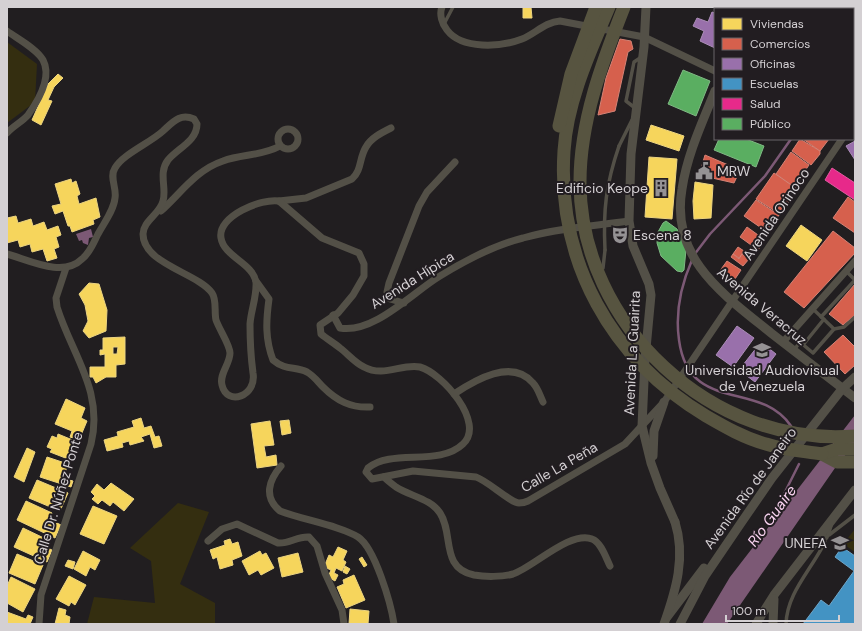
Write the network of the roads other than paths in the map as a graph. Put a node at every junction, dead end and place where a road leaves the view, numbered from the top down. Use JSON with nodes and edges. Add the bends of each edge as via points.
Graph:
{"nodes":[{"id":1,"x":442,"y":7,"type":"edge"},
{"id":2,"x":453,"y":7,"type":"edge"},
{"id":3,"x":596,"y":7,"type":"edge"},
{"id":4,"x":609,"y":7,"type":"edge"},
{"id":5,"x":624,"y":7,"type":"edge"},
{"id":6,"x":646,"y":7,"type":"edge"},
{"id":7,"x":444,"y":26,"type":"junction"},
{"id":8,"x":7,"y":31,"type":"edge"},
{"id":9,"x":644,"y":37,"type":"junction"},
{"id":10,"x":714,"y":71,"type":"edge"},
{"id":11,"x":714,"y":93,"type":"edge"},
{"id":12,"x":636,"y":112,"type":"junction"},
{"id":13,"x":391,"y":128,"type":"dead end"},
{"id":14,"x":7,"y":133,"type":"edge"},
{"id":15,"x":841,"y":140,"type":"edge"},
{"id":16,"x":280,"y":146,"type":"dead end"},
{"id":17,"x":564,"y":149,"type":"junction"},
{"id":18,"x":455,"y":162,"type":"dead end"},
{"id":19,"x":279,"y":201,"type":"junction"},
{"id":20,"x":629,"y":221,"type":"junction"},
{"id":21,"x":148,"y":222,"type":"junction"},
{"id":22,"x":7,"y":254,"type":"edge"},
{"id":23,"x":855,"y":261,"type":"edge"},
{"id":24,"x":66,"y":268,"type":"junction"},
{"id":25,"x":846,"y":271,"type":"junction"},
{"id":26,"x":602,"y":279,"type":"junction"},
{"id":27,"x":256,"y":281,"type":"junction"},
{"id":28,"x":732,"y":302,"type":"junction"},
{"id":29,"x":404,"y":303,"type":"junction"},
{"id":30,"x":812,"y":309,"type":"junction"},
{"id":31,"x":333,"y":315,"type":"junction"},
{"id":32,"x":855,"y":317,"type":"edge"},
{"id":33,"x":822,"y":318,"type":"junction"},
{"id":34,"x":834,"y":329,"type":"junction"},
{"id":35,"x":783,"y":342,"type":"junction"},
{"id":36,"x":803,"y":344,"type":"junction"},
{"id":37,"x":793,"y":350,"type":"junction"},
{"id":38,"x":855,"y":377,"type":"edge"},
{"id":39,"x":842,"y":389,"type":"junction"},
{"id":40,"x":454,"y":394,"type":"junction"},
{"id":41,"x":855,"y":399,"type":"edge"},
{"id":42,"x":542,"y":402,"type":"dead end"},
{"id":43,"x":664,"y":402,"type":"junction"},
{"id":44,"x":370,"y":407,"type":"dead end"},
{"id":45,"x":642,"y":426,"type":"junction"},
{"id":46,"x":855,"y":436,"type":"edge"},
{"id":47,"x":855,"y":449,"type":"edge"},
{"id":48,"x":822,"y":454,"type":"junction"},
{"id":49,"x":855,"y":462,"type":"edge"},
{"id":50,"x":281,"y":466,"type":"dead end"},
{"id":51,"x":653,"y":470,"type":"junction"},
{"id":52,"x":384,"y":478,"type":"junction"},
{"id":53,"x":855,"y":490,"type":"edge"},
{"id":54,"x":855,"y":514,"type":"edge"},
{"id":55,"x":834,"y":516,"type":"junction"},
{"id":56,"x":741,"y":522,"type":"junction"},
{"id":57,"x":829,"y":535,"type":"junction"},
{"id":58,"x":208,"y":541,"type":"dead end"},
{"id":59,"x":814,"y":543,"type":"junction"},
{"id":60,"x":610,"y":566,"type":"dead end"},
{"id":61,"x":774,"y":595,"type":"junction"},
{"id":62,"x":39,"y":624,"type":"edge"},
{"id":63,"x":344,"y":624,"type":"edge"},
{"id":64,"x":394,"y":624,"type":"edge"},
{"id":65,"x":663,"y":624,"type":"edge"},
{"id":66,"x":680,"y":624,"type":"edge"},
{"id":67,"x":756,"y":624,"type":"edge"},
{"id":68,"x":773,"y":624,"type":"edge"},
{"id":69,"x":786,"y":624,"type":"edge"}],
"edges":[{"from":1,"to":7,"type":"street"},
{"from":2,"to":7,"type":"lane"},
{"from":3,"to":17,"type":"highway","bridge":true,"via":[[578,55],[559,125]]},
{"from":4,"to":17,"type":"highway","bridge":true,"via":[[577,90]]},
{"from":5,"to":26,"type":"highway","bridge":true,"via":[[592,98],[582,155],[580,187],[584,220],[591,253]]},
{"from":6,"to":9,"type":"street","name":"Avenida La Guairita"},
{"from":7,"to":9,"type":"street","via":[[460,41],[496,45],[522,39],[560,21]]},
{"from":8,"to":14,"type":"street","via":[[43,60],[46,78],[28,115]]},
{"from":9,"to":10,"type":"street"},
{"from":9,"to":12,"type":"street","name":"Avenida La Guairita"},
{"from":11,"to":28,"type":"street","name":"Avenida Veracruz","via":[[696,138],[681,190],[682,222],[689,250],[699,268]]},
{"from":12,"to":20,"type":"street","name":"Avenida La Guairita","via":[[629,172]]},
{"from":12,"to":26,"type":"lane","bridge":true,"via":[[619,146],[606,191]]},
{"from":13,"to":19,"type":"street","via":[[371,140],[365,148],[357,174],[352,179],[306,198]]},
{"from":15,"to":28,"type":"street","name":"Avenida Orinoco"},
{"from":16,"to":21,"type":"street","via":[[262,154],[222,161],[209,168],[188,182],[169,204]]},
{"from":17,"to":48,"type":"highway","bridge":true,"via":[[565,202],[577,257],[593,296],[619,340],[642,367],[668,391],[728,429],[765,444]]},
{"from":18,"to":29,"type":"street","via":[[426,192],[389,283],[387,292],[390,299]]},
{"from":19,"to":27,"type":"street","via":[[273,200],[243,209],[226,222],[221,233],[223,245],[251,272]]},
{"from":19,"to":31,"type":"street","via":[[322,238],[353,250],[362,258],[364,276],[353,295]]},
{"from":20,"to":29,"type":"street","name":"Avenida Hípica","via":[[558,230],[522,238],[464,263],[422,288]]},
{"from":20,"to":45,"type":"street","name":"Avenida La Guairita","via":[[633,246],[651,295]]},
{"from":21,"to":24,"type":"street","via":[[164,200],[163,176],[167,161],[196,134],[197,124],[190,117],[177,118],[158,136],[116,166],[113,175],[115,199],[110,212],[83,259]]},
{"from":21,"to":27,"type":"street","via":[[144,228],[143,238],[154,254],[169,266],[199,280],[213,294],[216,319],[230,352],[222,386],[230,395],[236,397],[249,392],[254,379],[250,324]]},
{"from":22,"to":24,"type":"street","via":[[52,267]]},
{"from":23,"to":25,"type":"street"},
{"from":24,"to":62,"type":"street","name":"Calle Dr. Núñez Ponte","via":[[56,298],[93,396],[94,422],[89,448],[42,595]]},
{"from":25,"to":30,"type":"street"},
{"from":25,"to":33,"type":"lane","via":[[855,280]]},
{"from":26,"to":46,"type":"highway","bridge":true,"via":[[625,323],[644,347],[682,383],[717,406],[739,418],[799,434],[838,438]]},
{"from":27,"to":44,"type":"street","via":[[269,299],[266,329],[273,360],[287,368],[306,372],[341,402],[356,408]]},
{"from":28,"to":35,"type":"street","name":"Avenida Veracruz"},
{"from":28,"to":43,"type":"street","name":"Avenida Orinoco","bridge":true},
{"from":29,"to":31,"type":"street","name":"Avenida Hípica","via":[[388,314],[349,330],[340,328]]},
{"from":30,"to":33,"type":"lane"},
{"from":30,"to":35,"type":"street"},
{"from":31,"to":40,"type":"street","via":[[320,325],[321,334],[363,367],[384,372],[418,367],[433,374]]},
{"from":32,"to":34,"type":"lane","via":[[844,327]]},
{"from":33,"to":34,"type":"lane"},
{"from":33,"to":36,"type":"lane"},
{"from":34,"to":36,"type":"lane","via":[[813,353]]},
{"from":35,"to":37,"type":"street","name":"Avenida Veracruz"},
{"from":36,"to":37,"type":"lane","via":[[800,342]]},
{"from":37,"to":39,"type":"street","name":"Avenida Veracruz"},
{"from":38,"to":39,"type":"street","name":"Avenida Río de Janeiro"},
{"from":39,"to":41,"type":"street","name":"Avenida Veracruz"},
{"from":39,"to":56,"type":"street","name":"Avenida Río de Janeiro"},
{"from":40,"to":42,"type":"street","via":[[495,373],[513,371],[534,384]]},
{"from":40,"to":52,"type":"street","via":[[468,419],[470,428],[469,437],[464,444],[439,455],[372,464],[366,472],[372,479]]},
{"from":43,"to":45,"type":"street","name":"Calle La Peña"},
{"from":43,"to":51,"type":"street","via":[[654,431]]},
{"from":45,"to":51,"type":"street","name":"Avenida La Guairita"},
{"from":45,"to":52,"type":"street","name":"Calle La Peña","via":[[625,444],[528,501],[520,503],[513,502],[485,480],[476,477],[412,471]]},
{"from":47,"to":48,"type":"highway","via":[[837,449]]},
{"from":48,"to":49,"type":"highway","via":[[836,462]]},
{"from":50,"to":64,"type":"street","via":[[271,479],[270,494],[273,504],[280,511],[361,539],[378,570]]},
{"from":51,"to":65,"type":"street","name":"Avenida La Guairita","bridge":true,"via":[[681,543],[673,596]]},
{"from":52,"to":60,"type":"street","via":[[440,512],[448,532],[450,558],[464,571],[473,575],[513,574],[568,542],[586,538],[598,543]]},
{"from":53,"to":55,"type":"street"},
{"from":54,"to":57,"type":"lane"},
{"from":55,"to":57,"type":"lane"},
{"from":55,"to":59,"type":"street"},
{"from":56,"to":65,"type":"street","via":[[726,537]]},
{"from":56,"to":66,"type":"street","name":"Avenida Río de Janeiro","via":[[705,576]]},
{"from":57,"to":59,"type":"lane"},
{"from":57,"to":69,"type":"lane","via":[[824,548],[790,600]]},
{"from":58,"to":63,"type":"street","via":[[222,529],[237,524],[278,543],[284,544],[304,536],[309,537],[317,546],[325,573],[342,610]]},
{"from":59,"to":61,"type":"street"},
{"from":61,"to":67,"type":"street"},
{"from":61,"to":68,"type":"street"}]}
